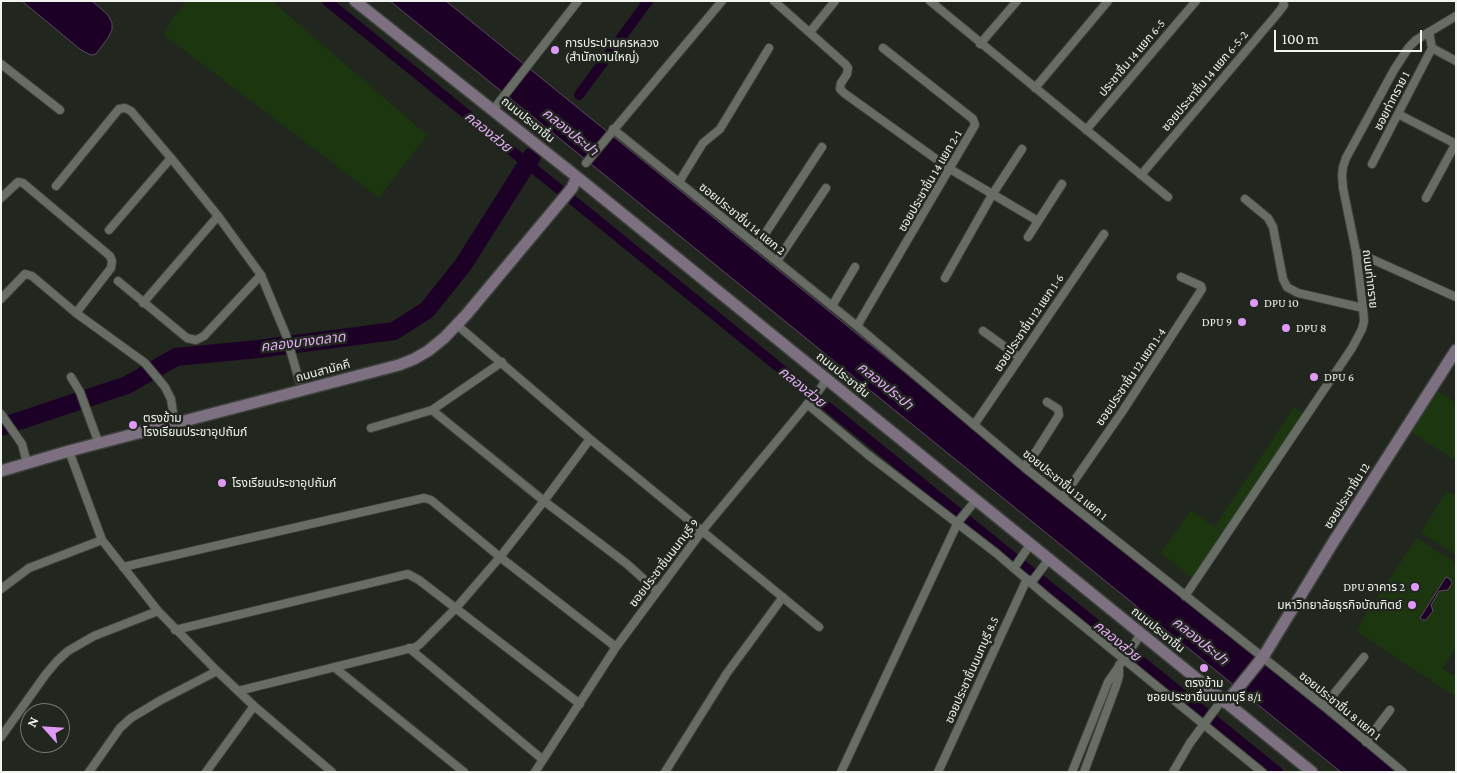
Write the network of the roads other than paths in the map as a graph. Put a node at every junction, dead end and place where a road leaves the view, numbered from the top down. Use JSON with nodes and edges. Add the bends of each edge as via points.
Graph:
{"nodes":[{"id":1,"x":355,"y":1,"type":"edge"},
{"id":2,"x":578,"y":1,"type":"edge"},
{"id":3,"x":722,"y":1,"type":"edge"},
{"id":4,"x":774,"y":1,"type":"edge"},
{"id":5,"x":835,"y":1,"type":"edge"},
{"id":6,"x":930,"y":1,"type":"edge"},
{"id":7,"x":1017,"y":1,"type":"edge"},
{"id":8,"x":1108,"y":1,"type":"edge"},
{"id":9,"x":1196,"y":1,"type":"edge"},
{"id":10,"x":1283,"y":1,"type":"edge"},
{"id":11,"x":1456,"y":16,"type":"edge"},
{"id":12,"x":810,"y":32,"type":"junction"},
{"id":13,"x":1429,"y":32,"type":"junction"},
{"id":14,"x":980,"y":44,"type":"junction"},
{"id":15,"x":769,"y":48,"type":"dead end"},
{"id":16,"x":884,"y":48,"type":"dead end"},
{"id":17,"x":1432,"y":48,"type":"junction"},
{"id":18,"x":1456,"y":61,"type":"edge"},
{"id":19,"x":1,"y":64,"type":"edge"},
{"id":20,"x":1035,"y":88,"type":"junction"},
{"id":21,"x":60,"y":110,"type":"dead end"},
{"id":22,"x":493,"y":110,"type":"junction"},
{"id":23,"x":1398,"y":114,"type":"junction"},
{"id":24,"x":1086,"y":130,"type":"junction"},
{"id":25,"x":612,"y":131,"type":"junction"},
{"id":26,"x":1456,"y":143,"type":"edge"},
{"id":27,"x":822,"y":147,"type":"dead end"},
{"id":28,"x":1022,"y":149,"type":"dead end"},
{"id":29,"x":171,"y":158,"type":"junction"},
{"id":30,"x":586,"y":163,"type":"dead end"},
{"id":31,"x":1372,"y":164,"type":"dead end"},
{"id":32,"x":950,"y":169,"type":"junction"},
{"id":33,"x":1141,"y":175,"type":"junction"},
{"id":34,"x":574,"y":182,"type":"junction"},
{"id":35,"x":679,"y":182,"type":"junction"},
{"id":36,"x":1062,"y":184,"type":"dead end"},
{"id":37,"x":56,"y":186,"type":"dead end"},
{"id":38,"x":826,"y":188,"type":"dead end"},
{"id":39,"x":992,"y":195,"type":"junction"},
{"id":40,"x":1168,"y":197,"type":"dead end"},
{"id":41,"x":1,"y":198,"type":"edge"},
{"id":42,"x":1426,"y":198,"type":"dead end"},
{"id":43,"x":1245,"y":199,"type":"dead end"},
{"id":44,"x":218,"y":216,"type":"junction"},
{"id":45,"x":1038,"y":221,"type":"junction"},
{"id":46,"x":110,"y":230,"type":"dead end"},
{"id":47,"x":1104,"y":234,"type":"dead end"},
{"id":48,"x":1028,"y":237,"type":"dead end"},
{"id":49,"x":757,"y":246,"type":"junction"},
{"id":50,"x":1356,"y":252,"type":"junction"},
{"id":51,"x":777,"y":261,"type":"junction"},
{"id":52,"x":855,"y":267,"type":"dead end"},
{"id":53,"x":261,"y":275,"type":"junction"},
{"id":54,"x":1181,"y":277,"type":"dead end"},
{"id":55,"x":945,"y":278,"type":"dead end"},
{"id":56,"x":118,"y":281,"type":"dead end"},
{"id":57,"x":1455,"y":294,"type":"edge"},
{"id":58,"x":1,"y":298,"type":"edge"},
{"id":59,"x":143,"y":303,"type":"junction"},
{"id":60,"x":832,"y":306,"type":"junction"},
{"id":61,"x":1363,"y":308,"type":"junction"},
{"id":62,"x":76,"y":313,"type":"junction"},
{"id":63,"x":457,"y":325,"type":"junction"},
{"id":64,"x":857,"y":326,"type":"junction"},
{"id":65,"x":982,"y":331,"type":"dead end"},
{"id":66,"x":1456,"y":350,"type":"edge"},
{"id":67,"x":1019,"y":357,"type":"junction"},
{"id":68,"x":502,"y":362,"type":"junction"},
{"id":69,"x":71,"y":377,"type":"dead end"},
{"id":70,"x":299,"y":380,"type":"dead end"},
{"id":71,"x":823,"y":384,"type":"junction"},
{"id":72,"x":1047,"y":402,"type":"dead end"},
{"id":73,"x":808,"y":403,"type":"junction"},
{"id":74,"x":432,"y":410,"type":"junction"},
{"id":75,"x":2,"y":416,"type":"edge"},
{"id":76,"x":175,"y":425,"type":"junction"},
{"id":77,"x":974,"y":425,"type":"junction"},
{"id":78,"x":372,"y":428,"type":"dead end"},
{"id":79,"x":590,"y":439,"type":"junction"},
{"id":80,"x":99,"y":444,"type":"junction"},
{"id":81,"x":69,"y":451,"type":"junction"},
{"id":82,"x":27,"y":463,"type":"junction"},
{"id":83,"x":1024,"y":467,"type":"junction"},
{"id":84,"x":1,"y":471,"type":"edge"},
{"id":85,"x":1063,"y":497,"type":"junction"},
{"id":86,"x":544,"y":501,"type":"junction"},
{"id":87,"x":973,"y":504,"type":"junction"},
{"id":88,"x":958,"y":523,"type":"junction"},
{"id":89,"x":702,"y":531,"type":"junction"},
{"id":90,"x":102,"y":540,"type":"junction"},
{"id":91,"x":1030,"y":544,"type":"junction"},
{"id":92,"x":500,"y":556,"type":"junction"},
{"id":93,"x":1049,"y":560,"type":"junction"},
{"id":94,"x":1015,"y":566,"type":"junction"},
{"id":95,"x":123,"y":567,"type":"junction"},
{"id":96,"x":1031,"y":581,"type":"junction"},
{"id":97,"x":1,"y":589,"type":"edge"},
{"id":98,"x":657,"y":591,"type":"junction"},
{"id":99,"x":1185,"y":596,"type":"junction"},
{"id":100,"x":783,"y":597,"type":"junction"},
{"id":101,"x":456,"y":608,"type":"junction"},
{"id":102,"x":158,"y":611,"type":"junction"},
{"id":103,"x":819,"y":627,"type":"dead end"},
{"id":104,"x":175,"y":630,"type":"junction"},
{"id":105,"x":1141,"y":634,"type":"junction"},
{"id":106,"x":616,"y":647,"type":"junction"},
{"id":107,"x":409,"y":648,"type":"junction"},
{"id":108,"x":1364,"y":657,"type":"dead end"},
{"id":109,"x":1262,"y":658,"type":"junction"},
{"id":110,"x":1122,"y":660,"type":"junction"},
{"id":111,"x":334,"y":667,"type":"junction"},
{"id":112,"x":217,"y":672,"type":"junction"},
{"id":113,"x":238,"y":691,"type":"junction"},
{"id":114,"x":1227,"y":699,"type":"junction"},
{"id":115,"x":580,"y":704,"type":"junction"},
{"id":116,"x":254,"y":706,"type":"junction"},
{"id":117,"x":1324,"y":706,"type":"junction"},
{"id":118,"x":1390,"y":710,"type":"dead end"},
{"id":119,"x":1205,"y":722,"type":"junction"},
{"id":120,"x":1,"y":737,"type":"edge"},
{"id":121,"x":1366,"y":742,"type":"junction"},
{"id":122,"x":542,"y":759,"type":"junction"},
{"id":123,"x":331,"y":771,"type":"edge"},
{"id":124,"x":89,"y":772,"type":"edge"},
{"id":125,"x":206,"y":772,"type":"edge"},
{"id":126,"x":464,"y":772,"type":"edge"},
{"id":127,"x":535,"y":772,"type":"edge"},
{"id":128,"x":665,"y":772,"type":"edge"},
{"id":129,"x":841,"y":772,"type":"edge"},
{"id":130,"x":938,"y":772,"type":"edge"},
{"id":131,"x":1072,"y":772,"type":"edge"},
{"id":132,"x":1084,"y":772,"type":"edge"},
{"id":133,"x":1173,"y":772,"type":"edge"},
{"id":134,"x":1262,"y":772,"type":"edge"},
{"id":135,"x":1312,"y":772,"type":"edge"},
{"id":136,"x":1403,"y":772,"type":"edge"}],
"edges":[{"from":1,"to":22,"type":"main road","name":"ถนนประชาชื่น"},
{"from":2,"to":22,"type":"street"},
{"from":3,"to":25,"type":"street"},
{"from":4,"to":12,"type":"street"},
{"from":5,"to":12,"type":"street"},
{"from":6,"to":14,"type":"street"},
{"from":7,"to":14,"type":"street"},
{"from":8,"to":20,"type":"street"},
{"from":9,"to":24,"type":"street","name":"ประชาชื่น 14 แยก 6-5"},
{"from":10,"to":33,"type":"street","name":"ซอยประชาชื่น 14 แยก 6-5-2","via":[[1278,13]]},
{"from":11,"to":13,"type":"street","name":"ถนนท่าทราย"},
{"from":12,"to":32,"type":"street","via":[[848,68],[840,89],[844,93]]},
{"from":13,"to":17,"type":"street"},
{"from":13,"to":50,"type":"street","name":"ถนนท่าทราย","via":[[1409,47],[1346,158],[1342,175]]},
{"from":14,"to":20,"type":"street"},
{"from":15,"to":35,"type":"street","via":[[720,129],[703,143]]},
{"from":16,"to":32,"type":"street","name":"ซอยประชาชื่น 14 แยก 2-1","via":[[973,119],[973,130]]},
{"from":17,"to":18,"type":"street"},
{"from":17,"to":23,"type":"street","name":"ซอยท่าทราย 1"},
{"from":19,"to":21,"type":"street"},
{"from":20,"to":24,"type":"street"},
{"from":22,"to":34,"type":"main road","name":"ถนนประชาชื่น"},
{"from":23,"to":26,"type":"street"},
{"from":23,"to":31,"type":"street","name":"ซอยท่าทราย 1"},
{"from":24,"to":33,"type":"street"},
{"from":25,"to":30,"type":"street"},
{"from":25,"to":35,"type":"street","name":"ซอยประชาชื่น 14 แยก 2"},
{"from":26,"to":42,"type":"street"},
{"from":27,"to":49,"type":"street"},
{"from":28,"to":39,"type":"street"},
{"from":29,"to":37,"type":"street","via":[[131,111],[119,109]]},
{"from":29,"to":44,"type":"street"},
{"from":29,"to":46,"type":"street"},
{"from":32,"to":39,"type":"street"},
{"from":32,"to":64,"type":"street","name":"ซอยประชาชื่น 14 แยก 2-1"},
{"from":33,"to":40,"type":"street"},
{"from":34,"to":63,"type":"main road","name":"ถนนสามัคคี"},
{"from":34,"to":71,"type":"main road","name":"ถนนประชาชื่น"},
{"from":35,"to":49,"type":"street","name":"ซอยประชาชื่น 14 แยก 2"},
{"from":36,"to":45,"type":"street"},
{"from":38,"to":51,"type":"street"},
{"from":39,"to":45,"type":"street"},
{"from":39,"to":55,"type":"street"},
{"from":41,"to":62,"type":"street","via":[[18,182],[23,183],[110,256],[111,268]]},
{"from":43,"to":61,"type":"street","via":[[1274,226],[1286,287],[1298,294]]},
{"from":44,"to":53,"type":"street"},
{"from":44,"to":59,"type":"street"},
{"from":45,"to":48,"type":"street"},
{"from":47,"to":67,"type":"street","name":"ซอยประชาชื่น 12 แยก 1-6"},
{"from":49,"to":51,"type":"street","name":"ซอยประชาชื่น 14 แยก 2"},
{"from":50,"to":57,"type":"street"},
{"from":50,"to":61,"type":"street","name":"ถนนท่าทราย"},
{"from":51,"to":60,"type":"street","name":"ซอยประชาชื่น 14 แยก 2"},
{"from":52,"to":60,"type":"street"},
{"from":53,"to":59,"type":"street","via":[[204,336],[196,340],[187,338]]},
{"from":53,"to":70,"type":"street","via":[[286,335]]},
{"from":54,"to":85,"type":"street","name":"ซอยประชาชื่น 12 แยก 1-4","via":[[1202,289]]},
{"from":56,"to":59,"type":"street"},
{"from":58,"to":62,"type":"street","via":[[28,274]]},
{"from":60,"to":64,"type":"street","name":"ซอยประชาชื่น 14 แยก 2"},
{"from":61,"to":99,"type":"street","name":"ถนนท่าทราย","via":[[1362,329],[1352,348]]},
{"from":62,"to":76,"type":"street","via":[[145,363],[171,399]]},
{"from":63,"to":68,"type":"street"},
{"from":63,"to":76,"type":"main road","name":"ถนนสามัคคี","via":[[428,350],[399,365]]},
{"from":64,"to":77,"type":"street","name":"ซอยประชาชื่น 12 แยก 1"},
{"from":65,"to":67,"type":"street"},
{"from":66,"to":109,"type":"main road","name":"ซอยประชาชื่น 12"},
{"from":67,"to":77,"type":"street","name":"ซอยประชาชื่น 12 แยก 1-6"},
{"from":68,"to":74,"type":"street"},
{"from":68,"to":79,"type":"street"},
{"from":69,"to":80,"type":"street","via":[[89,413]]},
{"from":71,"to":73,"type":"street","name":"ซอยประชาชื่นนนทบุรี 9"},
{"from":71,"to":87,"type":"main road","name":"ถนนประชาชื่น"},
{"from":72,"to":83,"type":"street","via":[[1058,409],[1059,415]]},
{"from":73,"to":88,"type":"street"},
{"from":73,"to":89,"type":"street","name":"ซอยประชาชื่นนนทบุรี 9"},
{"from":74,"to":78,"type":"street"},
{"from":74,"to":86,"type":"street"},
{"from":75,"to":82,"type":"street","via":[[22,444]]},
{"from":76,"to":80,"type":"main road","name":"ถนนสามัคคี"},
{"from":77,"to":83,"type":"street","name":"ซอยประชาชื่น 12 แยก 1"},
{"from":79,"to":86,"type":"street"},
{"from":79,"to":89,"type":"street"},
{"from":80,"to":81,"type":"main road","name":"ถนนสามัคคี"},
{"from":81,"to":82,"type":"main road","name":"ถนนสามัคคี"},
{"from":81,"to":90,"type":"street"},
{"from":82,"to":84,"type":"main road","name":"ถนนสามัคคี"},
{"from":83,"to":85,"type":"street","name":"ซอยประชาชื่น 12 แยก 1"},
{"from":85,"to":99,"type":"street","name":"ซอยประชาชื่น 12 แยก 1"},
{"from":86,"to":92,"type":"street"},
{"from":86,"to":98,"type":"street"},
{"from":87,"to":88,"type":"street"},
{"from":87,"to":91,"type":"main road","name":"ถนนประชาชื่น"},
{"from":88,"to":94,"type":"street"},
{"from":88,"to":129,"type":"street"},
{"from":89,"to":98,"type":"street","name":"ซอยประชาชื่นนนทบุรี 9"},
{"from":89,"to":100,"type":"street"},
{"from":90,"to":95,"type":"street"},
{"from":90,"to":97,"type":"street","via":[[29,568]]},
{"from":91,"to":93,"type":"main road","name":"ถนนประชาชื่น"},
{"from":91,"to":94,"type":"street"},
{"from":92,"to":95,"type":"street","via":[[431,500],[424,498]]},
{"from":92,"to":101,"type":"street"},
{"from":92,"to":106,"type":"street"},
{"from":93,"to":96,"type":"street","name":"ซอยประชาชื่นนนทบุรี 8.5"},
{"from":93,"to":105,"type":"main road","name":"ถนนประชาชื่น"},
{"from":94,"to":96,"type":"street"},
{"from":95,"to":102,"type":"street"},
{"from":96,"to":110,"type":"street"},
{"from":96,"to":130,"type":"street","name":"ซอยประชาชื่นนนทบุรี 8.5"},
{"from":98,"to":106,"type":"street","name":"ซอยประชาชื่นนนทบุรี 9"},
{"from":99,"to":109,"type":"street","name":"ซอยประชาชื่น 12 แยก 1"},
{"from":100,"to":103,"type":"street"},
{"from":100,"to":128,"type":"street","via":[[727,673]]},
{"from":101,"to":104,"type":"street","via":[[408,574]]},
{"from":101,"to":107,"type":"street","via":[[420,644]]},
{"from":101,"to":115,"type":"street"},
{"from":102,"to":104,"type":"street"},
{"from":102,"to":120,"type":"street","via":[[94,636],[68,651],[46,674]]},
{"from":104,"to":112,"type":"street"},
{"from":105,"to":110,"type":"street"},
{"from":105,"to":114,"type":"main road","name":"ถนนประชาชื่น"},
{"from":106,"to":115,"type":"street","name":"ซอยประชาชื่นนนทบุรี 9"},
{"from":107,"to":111,"type":"street"},
{"from":107,"to":122,"type":"street"},
{"from":108,"to":117,"type":"street"},
{"from":109,"to":114,"type":"main road","name":"ซอยประชาชื่น 12"},
{"from":109,"to":117,"type":"street","name":"ซอยประชาชื่น 8 แยก 1"},
{"from":110,"to":119,"type":"street"},
{"from":110,"to":131,"type":"street","via":[[1108,682]]},
{"from":110,"to":132,"type":"street","via":[[1116,686]]},
{"from":111,"to":113,"type":"street"},
{"from":111,"to":126,"type":"street"},
{"from":112,"to":113,"type":"street"},
{"from":112,"to":124,"type":"street","via":[[131,718],[120,728]]},
{"from":113,"to":116,"type":"street"},
{"from":114,"to":119,"type":"street"},
{"from":114,"to":135,"type":"main road","name":"ถนนประชาชื่น"},
{"from":115,"to":122,"type":"street","name":"ซอยประชาชื่นนนทบุรี 9"},
{"from":116,"to":123,"type":"street"},
{"from":116,"to":125,"type":"street"},
{"from":117,"to":121,"type":"street","name":"ซอยประชาชื่น 8 แยก 1"},
{"from":118,"to":121,"type":"street"},
{"from":119,"to":133,"type":"street"},
{"from":119,"to":134,"type":"street"},
{"from":121,"to":136,"type":"street","name":"ซอยประชาชื่น 8 แยก 1"},
{"from":122,"to":127,"type":"street","name":"ซอยประชาชื่นนนทบุรี 9"}]}
